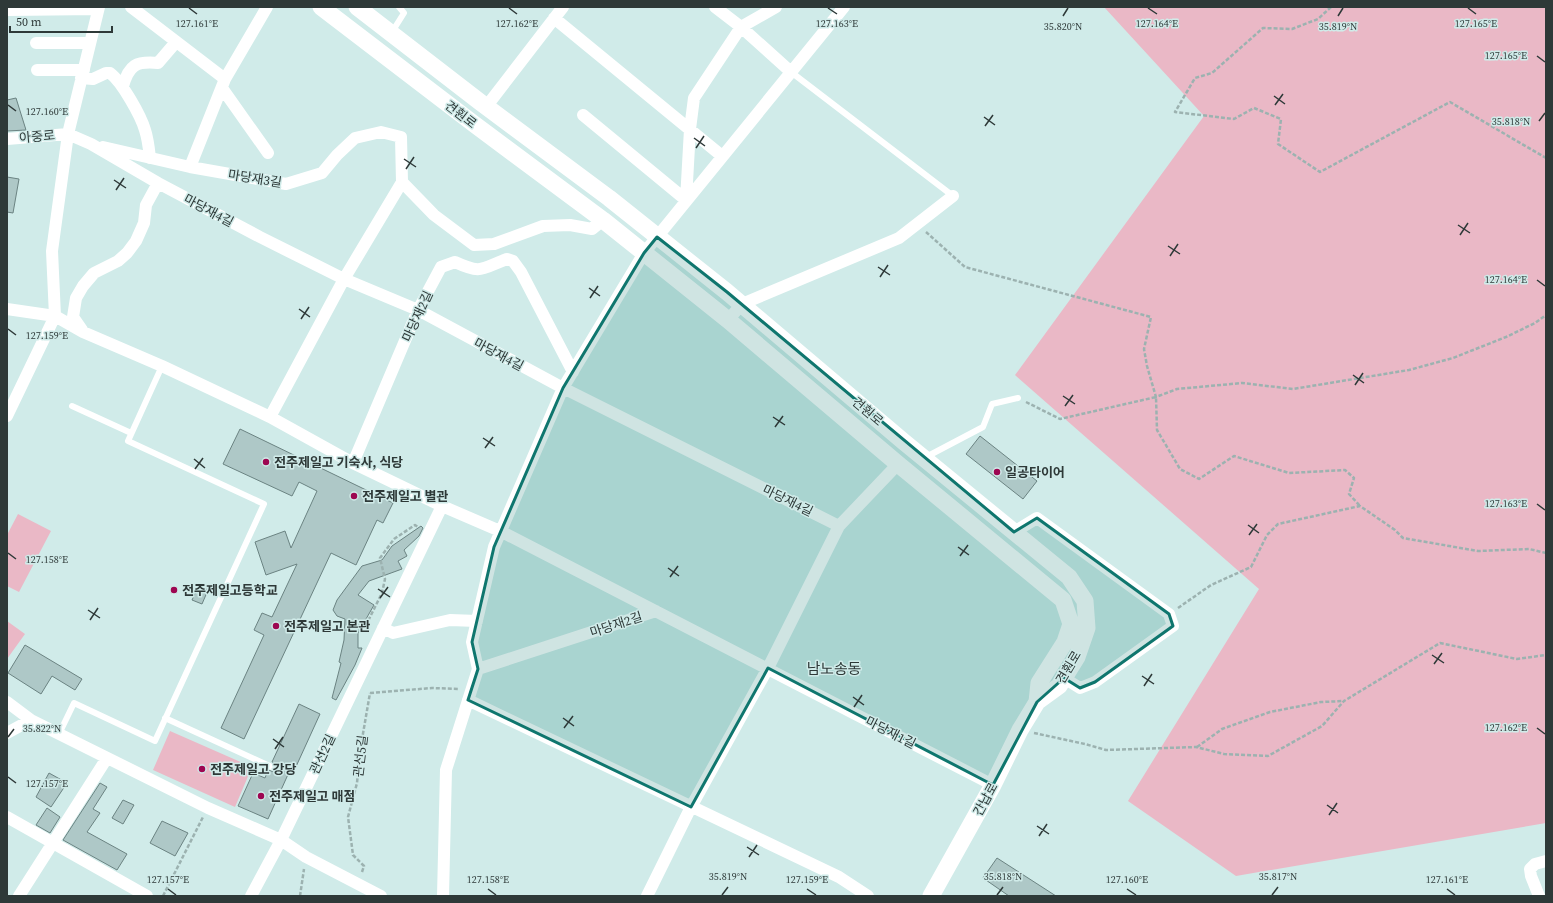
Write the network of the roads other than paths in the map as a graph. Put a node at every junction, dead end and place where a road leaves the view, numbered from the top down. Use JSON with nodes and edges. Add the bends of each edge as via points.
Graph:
{"nodes":[{"id":1,"x":130,"y":7,"type":"edge"},
{"id":2,"x":267,"y":7,"type":"edge"},
{"id":3,"x":322,"y":7,"type":"edge"},
{"id":4,"x":357,"y":7,"type":"edge"},
{"id":5,"x":398,"y":7,"type":"edge"},
{"id":6,"x":563,"y":7,"type":"edge"},
{"id":7,"x":715,"y":7,"type":"edge"},
{"id":8,"x":776,"y":7,"type":"edge"},
{"id":9,"x":844,"y":7,"type":"edge"},
{"id":10,"x":99,"y":8,"type":"edge"},
{"id":11,"x":7,"y":10,"type":"edge"},
{"id":12,"x":554,"y":18,"type":"junction"},
{"id":13,"x":741,"y":27,"type":"junction"},
{"id":14,"x":391,"y":33,"type":"junction"},
{"id":15,"x":90,"y":42,"type":"junction"},
{"id":16,"x":176,"y":42,"type":"junction"},
{"id":17,"x":36,"y":43,"type":"dead end"},
{"id":18,"x":37,"y":70,"type":"dead end"},
{"id":19,"x":791,"y":72,"type":"junction"},
{"id":20,"x":82,"y":74,"type":"junction"},
{"id":21,"x":223,"y":84,"type":"junction"},
{"id":22,"x":123,"y":86,"type":"junction"},
{"id":23,"x":486,"y":106,"type":"junction"},
{"id":24,"x":583,"y":115,"type":"dead end"},
{"id":25,"x":690,"y":129,"type":"junction"},
{"id":26,"x":68,"y":134,"type":"junction"},
{"id":27,"x":7,"y":139,"type":"edge"},
{"id":28,"x":91,"y":144,"type":"junction"},
{"id":29,"x":268,"y":152,"type":"dead end"},
{"id":30,"x":722,"y":156,"type":"junction"},
{"id":31,"x":150,"y":158,"type":"junction"},
{"id":32,"x":190,"y":167,"type":"junction"},
{"id":33,"x":402,"y":182,"type":"junction"},
{"id":34,"x":158,"y":183,"type":"junction"},
{"id":35,"x":953,"y":196,"type":"joint"},
{"id":36,"x":686,"y":200,"type":"junction"},
{"id":37,"x":603,"y":220,"type":"junction"},
{"id":38,"x":657,"y":237,"type":"junction"},
{"id":39,"x":644,"y":253,"type":"junction"},
{"id":40,"x":344,"y":279,"type":"junction"},
{"id":41,"x":742,"y":304,"type":"junction"},
{"id":42,"x":7,"y":308,"type":"edge"},
{"id":43,"x":418,"y":310,"type":"junction"},
{"id":44,"x":55,"y":316,"type":"junction"},
{"id":45,"x":728,"y":320,"type":"junction"},
{"id":46,"x":83,"y":332,"type":"junction"},
{"id":47,"x":162,"y":366,"type":"junction"},
{"id":48,"x":573,"y":372,"type":"junction"},
{"id":49,"x":563,"y":388,"type":"junction"},
{"id":50,"x":1018,"y":398,"type":"road end"},
{"id":51,"x":72,"y":406,"type":"dead end"},
{"id":52,"x":7,"y":416,"type":"edge"},
{"id":53,"x":270,"y":417,"type":"junction"},
{"id":54,"x":131,"y":433,"type":"junction"},
{"id":55,"x":924,"y":458,"type":"junction"},
{"id":56,"x":353,"y":463,"type":"junction"},
{"id":57,"x":898,"y":464,"type":"junction"},
{"id":58,"x":442,"y":506,"type":"junction"},
{"id":59,"x":840,"y":526,"type":"junction"},
{"id":60,"x":500,"y":531,"type":"junction"},
{"id":61,"x":1014,"y":532,"type":"junction"},
{"id":62,"x":656,"y":611,"type":"junction"},
{"id":63,"x":477,"y":621,"type":"junction"},
{"id":64,"x":383,"y":628,"type":"junction"},
{"id":65,"x":768,"y":668,"type":"junction"},
{"id":66,"x":478,"y":669,"type":"junction"},
{"id":67,"x":1064,"y":678,"type":"junction"},
{"id":68,"x":470,"y":695,"type":"junction"},
{"id":69,"x":7,"y":702,"type":"edge"},
{"id":70,"x":1037,"y":702,"type":"junction"},
{"id":71,"x":165,"y":718,"type":"junction"},
{"id":72,"x":31,"y":720,"type":"junction"},
{"id":73,"x":7,"y":733,"type":"edge"},
{"id":74,"x":59,"y":734,"type":"junction"},
{"id":75,"x":107,"y":758,"type":"junction"},
{"id":76,"x":274,"y":768,"type":"dead end"},
{"id":77,"x":993,"y":785,"type":"junction"},
{"id":78,"x":691,"y":807,"type":"junction"},
{"id":79,"x":7,"y":817,"type":"edge"},
{"id":80,"x":281,"y":840,"type":"junction"},
{"id":81,"x":52,"y":842,"type":"junction"},
{"id":82,"x":1546,"y":861,"type":"edge"},
{"id":83,"x":19,"y":896,"type":"edge"},
{"id":84,"x":147,"y":896,"type":"edge"},
{"id":85,"x":251,"y":896,"type":"edge"},
{"id":86,"x":381,"y":896,"type":"edge"},
{"id":87,"x":443,"y":896,"type":"edge"},
{"id":88,"x":648,"y":896,"type":"edge"},
{"id":89,"x":868,"y":896,"type":"edge"},
{"id":90,"x":931,"y":896,"type":"edge"},
{"id":91,"x":1539,"y":896,"type":"edge"}],
"edges":[{"from":1,"to":16,"type":"street"},
{"from":2,"to":21,"type":"street"},
{"from":3,"to":37,"type":"street","name":"견훤로"},
{"from":4,"to":14,"type":"street","name":"견훤로"},
{"from":5,"to":14,"type":"lane","via":[[404,13]]},
{"from":6,"to":12,"type":"street","name":"견훤로"},
{"from":7,"to":13,"type":"street"},
{"from":8,"to":13,"type":"street"},
{"from":9,"to":19,"type":"street"},
{"from":10,"to":11,"type":"street"},
{"from":10,"to":15,"type":"street"},
{"from":12,"to":23,"type":"street","name":"견훤로"},
{"from":12,"to":25,"type":"street"},
{"from":13,"to":19,"type":"street"},
{"from":13,"to":25,"type":"street","via":[[694,98]]},
{"from":14,"to":23,"type":"street","name":"견훤로"},
{"from":15,"to":17,"type":"street"},
{"from":15,"to":20,"type":"street"},
{"from":16,"to":21,"type":"street"},
{"from":16,"to":22,"type":"street","via":[[158,63],[142,62],[134,65],[129,70]]},
{"from":18,"to":20,"type":"street"},
{"from":19,"to":30,"type":"street"},
{"from":19,"to":35,"type":"lane"},
{"from":20,"to":22,"type":"street","via":[[93,79],[110,73],[117,77]]},
{"from":20,"to":26,"type":"street"},
{"from":21,"to":29,"type":"street"},
{"from":21,"to":32,"type":"street"},
{"from":22,"to":31,"type":"street","via":[[145,129]]},
{"from":23,"to":38,"type":"street","name":"견훤로"},
{"from":24,"to":36,"type":"street"},
{"from":25,"to":30,"type":"street"},
{"from":25,"to":36,"type":"street"},
{"from":26,"to":27,"type":"street","name":"아중로"},
{"from":26,"to":28,"type":"street","name":"마당재4길"},
{"from":26,"to":44,"type":"street","via":[[52,251]]},
{"from":28,"to":31,"type":"street"},
{"from":28,"to":34,"type":"street","name":"마당재4길"},
{"from":30,"to":36,"type":"street"},
{"from":31,"to":32,"type":"street"},
{"from":32,"to":33,"type":"street","name":"마당재3길","via":[[286,184],[322,173],[336,154],[355,138],[381,132],[401,137]]},
{"from":33,"to":37,"type":"street","via":[[434,215],[474,245],[494,244],[543,226],[570,225],[592,229]]},
{"from":33,"to":40,"type":"street"},
{"from":34,"to":40,"type":"street","name":"마당재4길"},
{"from":34,"to":46,"type":"street","via":[[146,204],[144,223],[136,241],[118,261],[94,273],[76,298],[73,317]]},
{"from":35,"to":41,"type":"street","via":[[899,238]]},
{"from":36,"to":38,"type":"street"},
{"from":37,"to":39,"type":"street","name":"견훤로"},
{"from":38,"to":39,"type":"street"},
{"from":38,"to":41,"type":"street","name":"견훤로"},
{"from":39,"to":45,"type":"street","name":"견훤로"},
{"from":39,"to":48,"type":"street"},
{"from":40,"to":43,"type":"street","name":"마당재4길"},
{"from":40,"to":53,"type":"street"},
{"from":41,"to":45,"type":"street"},
{"from":41,"to":55,"type":"street","name":"견훤로"},
{"from":42,"to":44,"type":"street"},
{"from":43,"to":48,"type":"street","name":"마당재2길","via":[[441,267],[455,262],[469,269],[484,270],[508,259],[513,261],[521,272]]},
{"from":43,"to":49,"type":"street","name":"마당재4길"},
{"from":43,"to":56,"type":"street","name":"마당재2길"},
{"from":44,"to":46,"type":"street"},
{"from":44,"to":52,"type":"street"},
{"from":45,"to":57,"type":"street","name":"견훤로"},
{"from":46,"to":47,"type":"street"},
{"from":47,"to":53,"type":"street"},
{"from":47,"to":54,"type":"lane"},
{"from":48,"to":49,"type":"street"},
{"from":49,"to":59,"type":"street","name":"마당재4길"},
{"from":49,"to":60,"type":"street"},
{"from":50,"to":55,"type":"lane","via":[[992,404],[983,428]]},
{"from":51,"to":54,"type":"lane"},
{"from":53,"to":56,"type":"street"},
{"from":54,"to":71,"type":"lane","via":[[128,441],[264,504]]},
{"from":55,"to":61,"type":"street","name":"견훤로"},
{"from":56,"to":58,"type":"street","name":"마당재2길"},
{"from":57,"to":59,"type":"street"},
{"from":57,"to":70,"type":"street","name":"견훤로","via":[[1063,600],[1071,624],[1065,642],[1038,684]]},
{"from":58,"to":60,"type":"street","name":"마당재2길"},
{"from":58,"to":64,"type":"street"},
{"from":59,"to":65,"type":"street"},
{"from":60,"to":62,"type":"street","name":"마당재2길"},
{"from":60,"to":63,"type":"street"},
{"from":61,"to":67,"type":"street","name":"견훤로","via":[[1069,577],[1085,601],[1087,628],[1077,657]]},
{"from":61,"to":67,"type":"street","via":[[1037,518],[1169,614],[1173,626],[1095,682],[1080,688]]},
{"from":62,"to":65,"type":"street","name":"마당재1길"},
{"from":62,"to":66,"type":"street","name":"마당재2길"},
{"from":63,"to":64,"type":"street","via":[[450,620],[393,633]]},
{"from":63,"to":66,"type":"street","via":[[472,642]]},
{"from":64,"to":80,"type":"street","name":"관선2길"},
{"from":65,"to":77,"type":"street","name":"마당재1길"},
{"from":65,"to":78,"type":"street"},
{"from":66,"to":68,"type":"street"},
{"from":67,"to":70,"type":"street","name":"견훤로","via":[[1059,686]]},
{"from":68,"to":78,"type":"street","via":[[572,750]]},
{"from":68,"to":87,"type":"street","via":[[446,770]]},
{"from":69,"to":72,"type":"street"},
{"from":70,"to":77,"type":"street","name":"간납로"},
{"from":71,"to":74,"type":"lane","via":[[155,741],[74,703]]},
{"from":71,"to":76,"type":"lane"},
{"from":72,"to":73,"type":"street"},
{"from":72,"to":74,"type":"street"},
{"from":74,"to":75,"type":"street"},
{"from":75,"to":80,"type":"street","via":[[208,808]]},
{"from":75,"to":81,"type":"street"},
{"from":77,"to":90,"type":"street","name":"간납로"},
{"from":78,"to":88,"type":"street"},
{"from":78,"to":89,"type":"street","via":[[839,877]]},
{"from":79,"to":81,"type":"street"},
{"from":80,"to":85,"type":"street","name":"관선2길"},
{"from":80,"to":86,"type":"street","via":[[306,857]]},
{"from":81,"to":83,"type":"street"},
{"from":81,"to":84,"type":"street"},
{"from":82,"to":91,"type":"street","via":[[1535,864],[1530,869]]}]}
